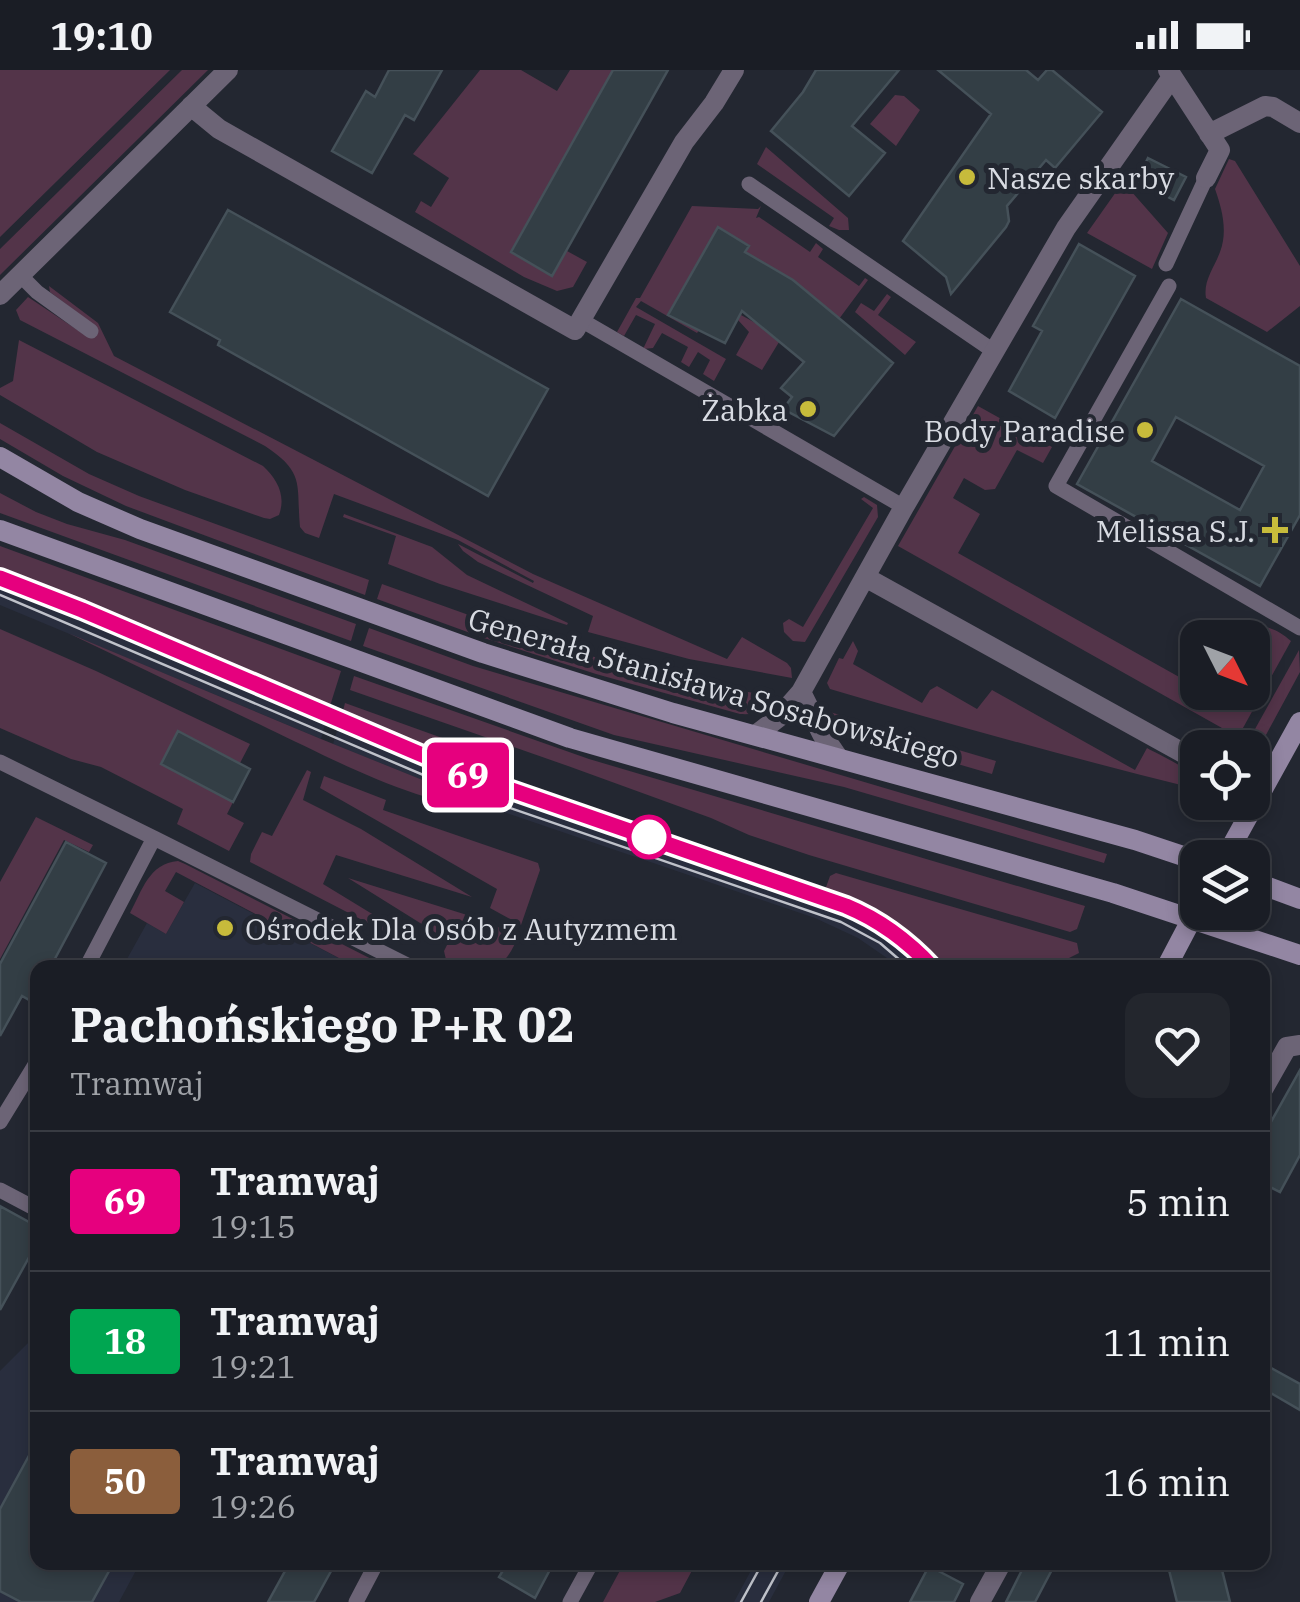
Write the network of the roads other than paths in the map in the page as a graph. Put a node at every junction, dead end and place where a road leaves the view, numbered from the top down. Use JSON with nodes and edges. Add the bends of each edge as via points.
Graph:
{"nodes":[{"id":1,"x":228,"y":70,"type":"edge"},
{"id":2,"x":734,"y":70,"type":"edge"},
{"id":3,"x":1170,"y":73,"type":"edge"},
{"id":4,"x":191,"y":106,"type":"junction"},
{"id":5,"x":1300,"y":123,"type":"edge"},
{"id":6,"x":1209,"y":134,"type":"junction"},
{"id":7,"x":1206,"y":178,"type":"joint"},
{"id":8,"x":750,"y":184,"type":"dead end"},
{"id":9,"x":1166,"y":264,"type":"dead end"},
{"id":10,"x":20,"y":275,"type":"junction"},
{"id":11,"x":1169,"y":286,"type":"dead end"},
{"id":12,"x":0,"y":295,"type":"edge"},
{"id":13,"x":581,"y":320,"type":"junction"},
{"id":14,"x":91,"y":331,"type":"dead end"},
{"id":15,"x":994,"y":352,"type":"junction"},
{"id":16,"x":0,"y":457,"type":"edge"},
{"id":17,"x":904,"y":507,"type":"junction"},
{"id":18,"x":0,"y":530,"type":"edge"},
{"id":19,"x":865,"y":576,"type":"junction"},
{"id":20,"x":1300,"y":628,"type":"edge"},
{"id":21,"x":801,"y":692,"type":"junction"},
{"id":22,"x":1300,"y":722,"type":"edge"},
{"id":23,"x":757,"y":734,"type":"junction"},
{"id":24,"x":1180,"y":751,"type":"edge"},
{"id":25,"x":837,"y":756,"type":"junction"},
{"id":26,"x":0,"y":762,"type":"edge"},
{"id":27,"x":154,"y":838,"type":"junction"},
{"id":28,"x":1235,"y":840,"type":"edge"},
{"id":29,"x":1180,"y":855,"type":"edge"},
{"id":30,"x":1270,"y":888,"type":"edge"},
{"id":31,"x":1300,"y":899,"type":"edge"},
{"id":32,"x":1180,"y":908,"type":"edge"},
{"id":33,"x":1186,"y":930,"type":"edge"},
{"id":34,"x":1240,"y":930,"type":"edge"},
{"id":35,"x":1300,"y":954,"type":"edge"},
{"id":36,"x":90,"y":960,"type":"edge"},
{"id":37,"x":396,"y":960,"type":"edge"},
{"id":38,"x":1170,"y":960,"type":"edge"},
{"id":39,"x":1294,"y":1046,"type":"edge"},
{"id":40,"x":30,"y":1073,"type":"edge"},
{"id":41,"x":1270,"y":1080,"type":"edge"},
{"id":42,"x":0,"y":1122,"type":"edge"},
{"id":43,"x":0,"y":1190,"type":"edge"},
{"id":44,"x":30,"y":1206,"type":"edge"},
{"id":45,"x":372,"y":1570,"type":"edge"},
{"id":46,"x":588,"y":1570,"type":"edge"},
{"id":47,"x":837,"y":1570,"type":"edge"},
{"id":48,"x":998,"y":1570,"type":"edge"},
{"id":49,"x":356,"y":1602,"type":"edge"},
{"id":50,"x":570,"y":1602,"type":"edge"},
{"id":51,"x":819,"y":1602,"type":"edge"},
{"id":52,"x":980,"y":1602,"type":"edge"}],
"edges":[{"from":1,"to":4,"type":"street"},
{"from":2,"to":13,"type":"street","via":[[684,142]]},
{"from":3,"to":6,"type":"street"},
{"from":3,"to":15,"type":"street","via":[[1066,228]]},
{"from":4,"to":10,"type":"street"},
{"from":4,"to":13,"type":"street","via":[[575,330]]},
{"from":5,"to":6,"type":"street","via":[[1265,106]]},
{"from":6,"to":7,"type":"street","via":[[1220,150]]},
{"from":7,"to":9,"type":"lane"},
{"from":8,"to":15,"type":"lane"},
{"from":10,"to":12,"type":"street"},
{"from":10,"to":14,"type":"lane"},
{"from":11,"to":20,"type":"lane","via":[[1056,486]]},
{"from":13,"to":17,"type":"lane"},
{"from":15,"to":17,"type":"street"},
{"from":16,"to":23,"type":"main road","name":"Generała Stanisława Sosabowskiego","via":[[140,530],[544,673]]},
{"from":17,"to":19,"type":"street"},
{"from":18,"to":32,"type":"main road","via":[[570,738]]},
{"from":19,"to":21,"type":"street"},
{"from":19,"to":24,"type":"street"},
{"from":21,"to":23,"type":"street"},
{"from":21,"to":25,"type":"street"},
{"from":22,"to":28,"type":"main road"},
{"from":23,"to":25,"type":"main road","name":"Generała Stanisława Sosabowskiego"},
{"from":25,"to":29,"type":"main road","name":"Generała Stanisława Sosabowskiego"},
{"from":26,"to":27,"type":"lane"},
{"from":27,"to":36,"type":"lane"},
{"from":27,"to":37,"type":"lane"},
{"from":30,"to":31,"type":"main road"},
{"from":33,"to":38,"type":"main road"},
{"from":34,"to":35,"type":"main road"},
{"from":39,"to":41,"type":"street"},
{"from":40,"to":42,"type":"lane"},
{"from":43,"to":44,"type":"lane"},
{"from":45,"to":49,"type":"lane"},
{"from":46,"to":50,"type":"lane"},
{"from":47,"to":51,"type":"main road"},
{"from":48,"to":52,"type":"street"}]}
